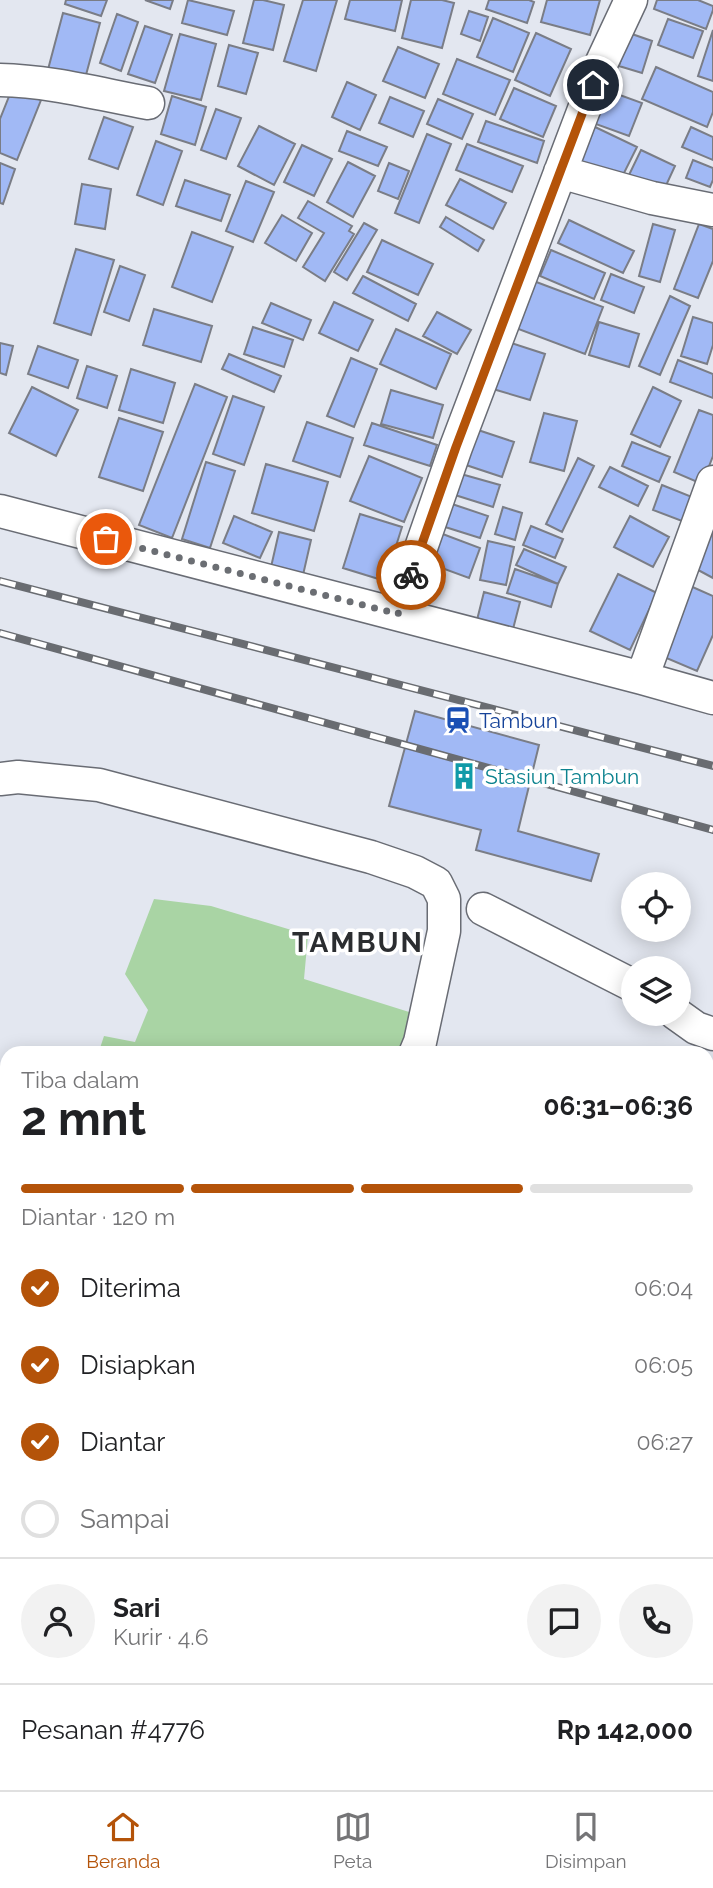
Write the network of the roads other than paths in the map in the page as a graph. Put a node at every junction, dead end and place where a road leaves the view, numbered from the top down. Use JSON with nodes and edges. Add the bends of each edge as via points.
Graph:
{"nodes":[{"id":1,"x":631,"y":0,"type":"edge"},
{"id":2,"x":0,"y":80,"type":"edge"},
{"id":3,"x":148,"y":103,"type":"dead end"},
{"id":4,"x":560,"y":172,"type":"junction"},
{"id":5,"x":713,"y":210,"type":"edge"},
{"id":6,"x":713,"y":482,"type":"edge"},
{"id":7,"x":0,"y":512,"type":"edge"},
{"id":8,"x":398,"y":614,"type":"junction"},
{"id":9,"x":642,"y":678,"type":"junction"},
{"id":10,"x":713,"y":698,"type":"edge"},
{"id":11,"x":0,"y":779,"type":"edge"},
{"id":12,"x":483,"y":909,"type":"dead end"},
{"id":13,"x":621,"y":979,"type":"edge"},
{"id":14,"x":691,"y":1024,"type":"edge"},
{"id":15,"x":713,"y":1034,"type":"edge"},
{"id":16,"x":418,"y":1046,"type":"edge"}],
"edges":[{"from":1,"to":4,"type":"street"},
{"from":2,"to":3,"type":"street","via":[[60,85]]},
{"from":4,"to":5,"type":"street"},
{"from":4,"to":8,"type":"street"},
{"from":6,"to":9,"type":"street"},
{"from":7,"to":8,"type":"street"},
{"from":8,"to":9,"type":"street"},
{"from":9,"to":10,"type":"street"},
{"from":11,"to":16,"type":"street","via":[[99,785],[371,857],[436,883],[444,899],[444,931]]},
{"from":12,"to":13,"type":"street"},
{"from":14,"to":15,"type":"street"}]}
